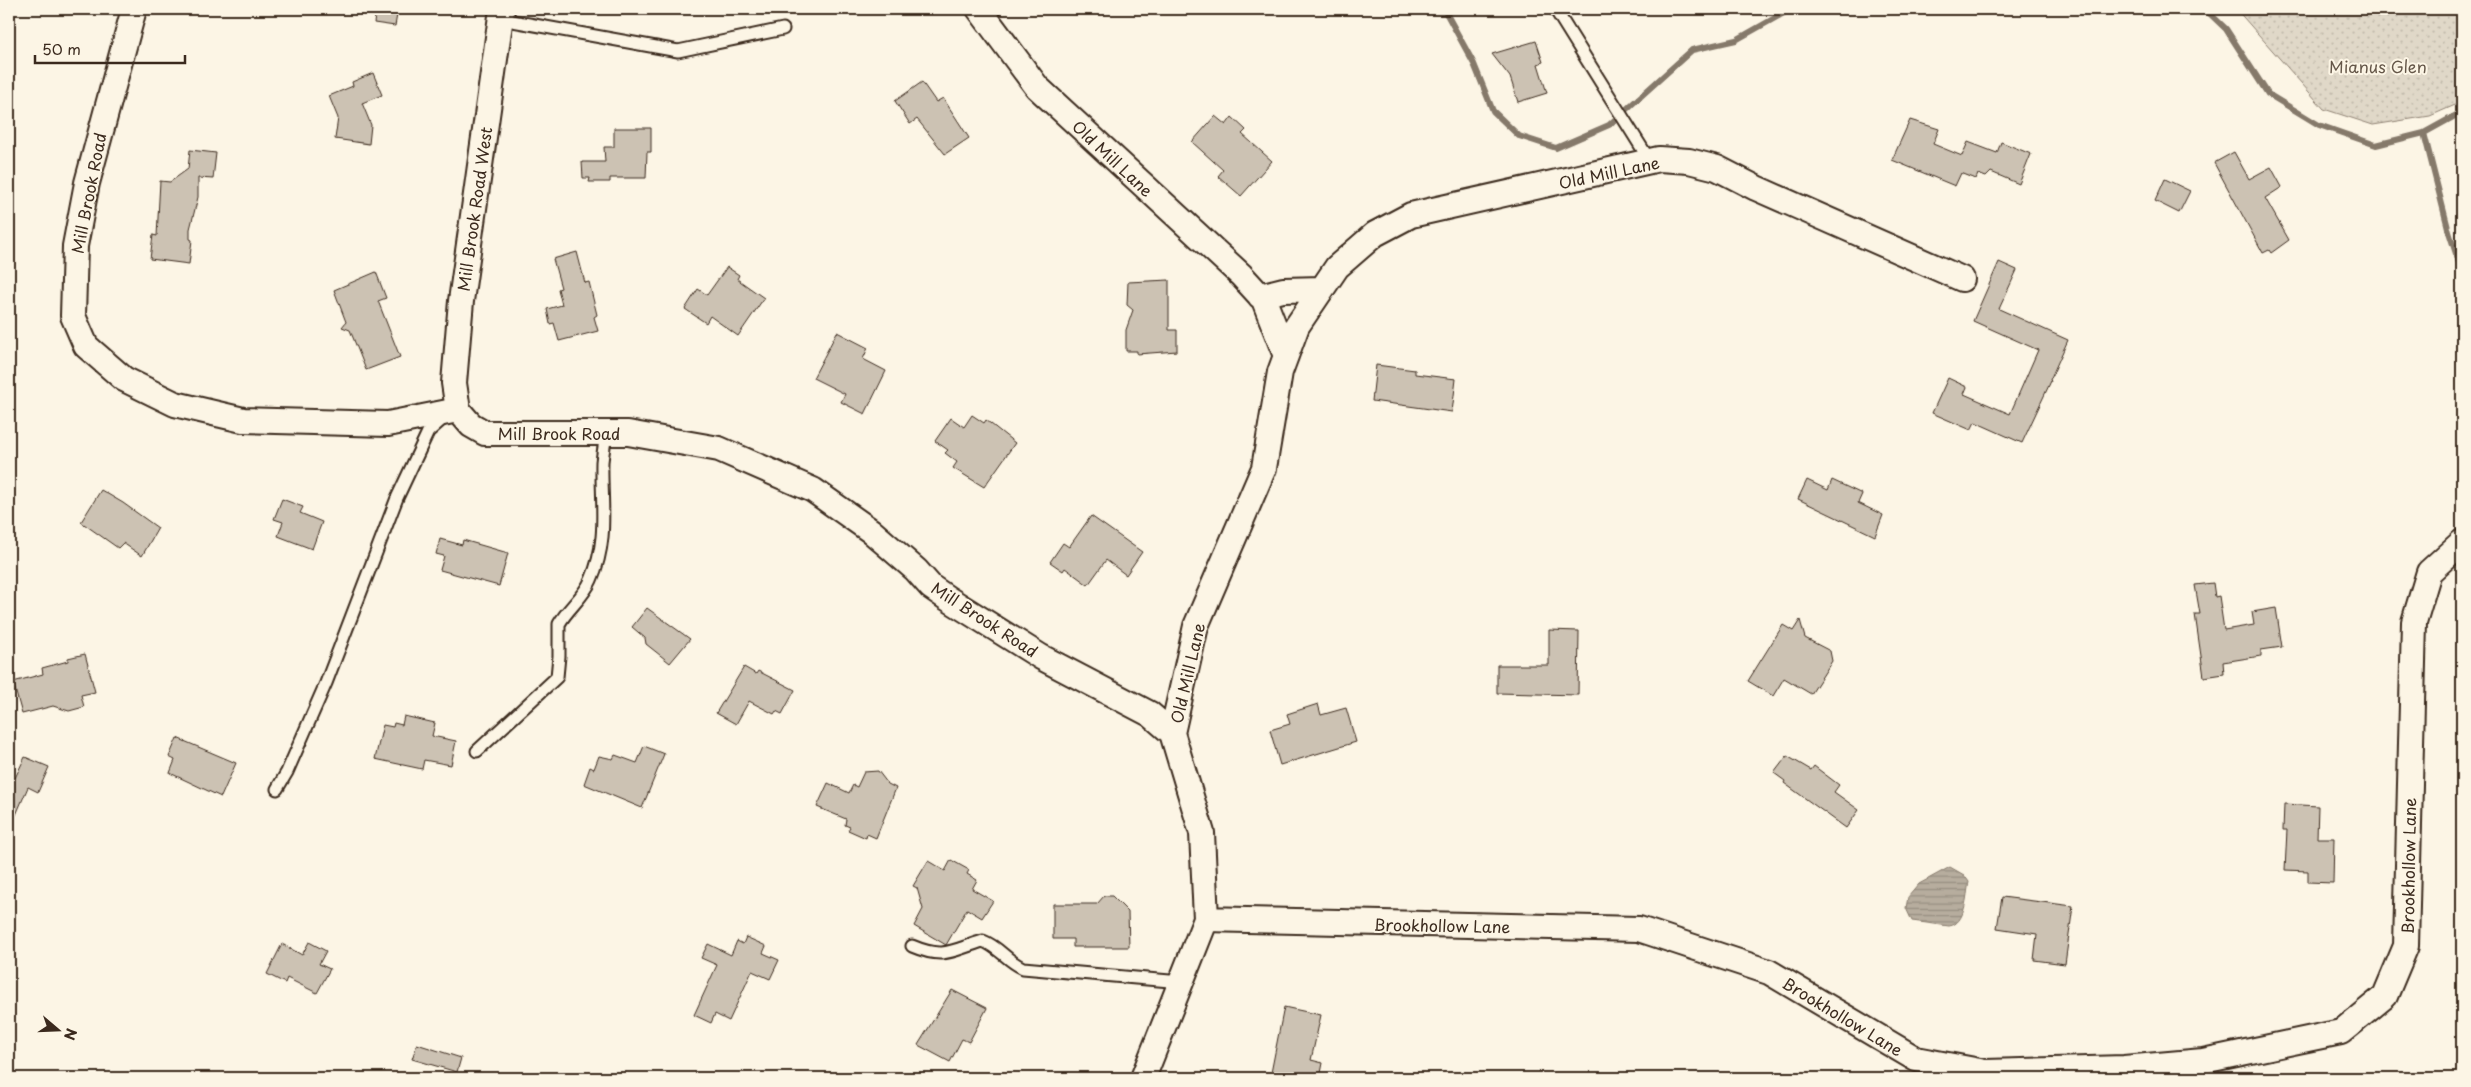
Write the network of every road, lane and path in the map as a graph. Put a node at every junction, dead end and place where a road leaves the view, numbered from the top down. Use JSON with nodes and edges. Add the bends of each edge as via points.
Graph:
{"nodes":[{"id":1,"x":134,"y":9,"type":"edge"},
{"id":2,"x":978,"y":9,"type":"edge"},
{"id":3,"x":1555,"y":9,"type":"edge"},
{"id":4,"x":501,"y":14,"type":"edge"},
{"id":5,"x":783,"y":29,"type":"dead end"},
{"id":6,"x":1650,"y":161,"type":"junction"},
{"id":7,"x":1962,"y":279,"type":"dead end"},
{"id":8,"x":1322,"y":289,"type":"junction"},
{"id":9,"x":1260,"y":296,"type":"junction"},
{"id":10,"x":1286,"y":356,"type":"junction"},
{"id":11,"x":458,"y":410,"type":"junction"},
{"id":12,"x":606,"y":432,"type":"junction"},
{"id":13,"x":2462,"y":542,"type":"edge"},
{"id":14,"x":1172,"y":733,"type":"junction"},
{"id":15,"x":476,"y":750,"type":"dead end"},
{"id":16,"x":277,"y":789,"type":"dead end"},
{"id":17,"x":1206,"y":920,"type":"junction"},
{"id":18,"x":912,"y":946,"type":"dead end"},
{"id":19,"x":1181,"y":982,"type":"junction"},
{"id":20,"x":1143,"y":1078,"type":"edge"}],
"edges":[{"from":1,"to":11,"type":"street","name":"Mill Brook Road","via":[[87,182],[75,246],[73,316],[86,346],[124,379],[175,404],[243,420],[388,424]]},
{"from":2,"to":9,"type":"street","name":"Old Mill Lane","via":[[1037,87],[1241,274]]},
{"from":3,"to":6,"type":"lane"},
{"from":4,"to":5,"type":"lane","via":[[678,51]]},
{"from":4,"to":11,"type":"street","name":"Mill Brook Road West","via":[[461,301],[454,383]]},
{"from":6,"to":7,"type":"street","name":"Old Mill Lane","via":[[1689,161],[1717,168]]},
{"from":6,"to":8,"type":"street","name":"Old Mill Lane","via":[[1411,215],[1374,234],[1336,267]]},
{"from":8,"to":9,"type":"street","via":[[1283,290]]},
{"from":8,"to":10,"type":"street","name":"Old Mill Lane","via":[[1297,326]]},
{"from":9,"to":10,"type":"street","name":"Old Mill Lane"},
{"from":10,"to":14,"type":"street","name":"Old Mill Lane","via":[[1280,372],[1264,468],[1196,626]]},
{"from":11,"to":12,"type":"street","name":"Mill Brook Road","via":[[470,425],[485,432]]},
{"from":11,"to":16,"type":"lane","via":[[440,420],[428,432],[397,498],[326,683]]},
{"from":12,"to":14,"type":"street","name":"Mill Brook Road","via":[[628,432],[719,449],[813,490],[871,531],[947,598],[1041,657],[1150,714]]},
{"from":12,"to":15,"type":"lane","via":[[602,461],[605,523],[591,579],[581,598],[559,624],[557,677]]},
{"from":13,"to":17,"type":"street","name":"Brookhollow Lane","via":[[2429,572],[2414,622],[2406,946],[2385,996],[2341,1032],[2202,1062],[1985,1072],[1916,1059],[1769,972],[1639,929]]},
{"from":14,"to":17,"type":"street","name":"Old Mill Lane","via":[[1202,832]]},
{"from":17,"to":19,"type":"street","name":"Old Mill Lane"},
{"from":18,"to":19,"type":"lane","via":[[928,953],[955,952],[983,941],[996,946],[1002,955],[1023,968]]},
{"from":19,"to":20,"type":"street","name":"Old Mill Lane"}]}
